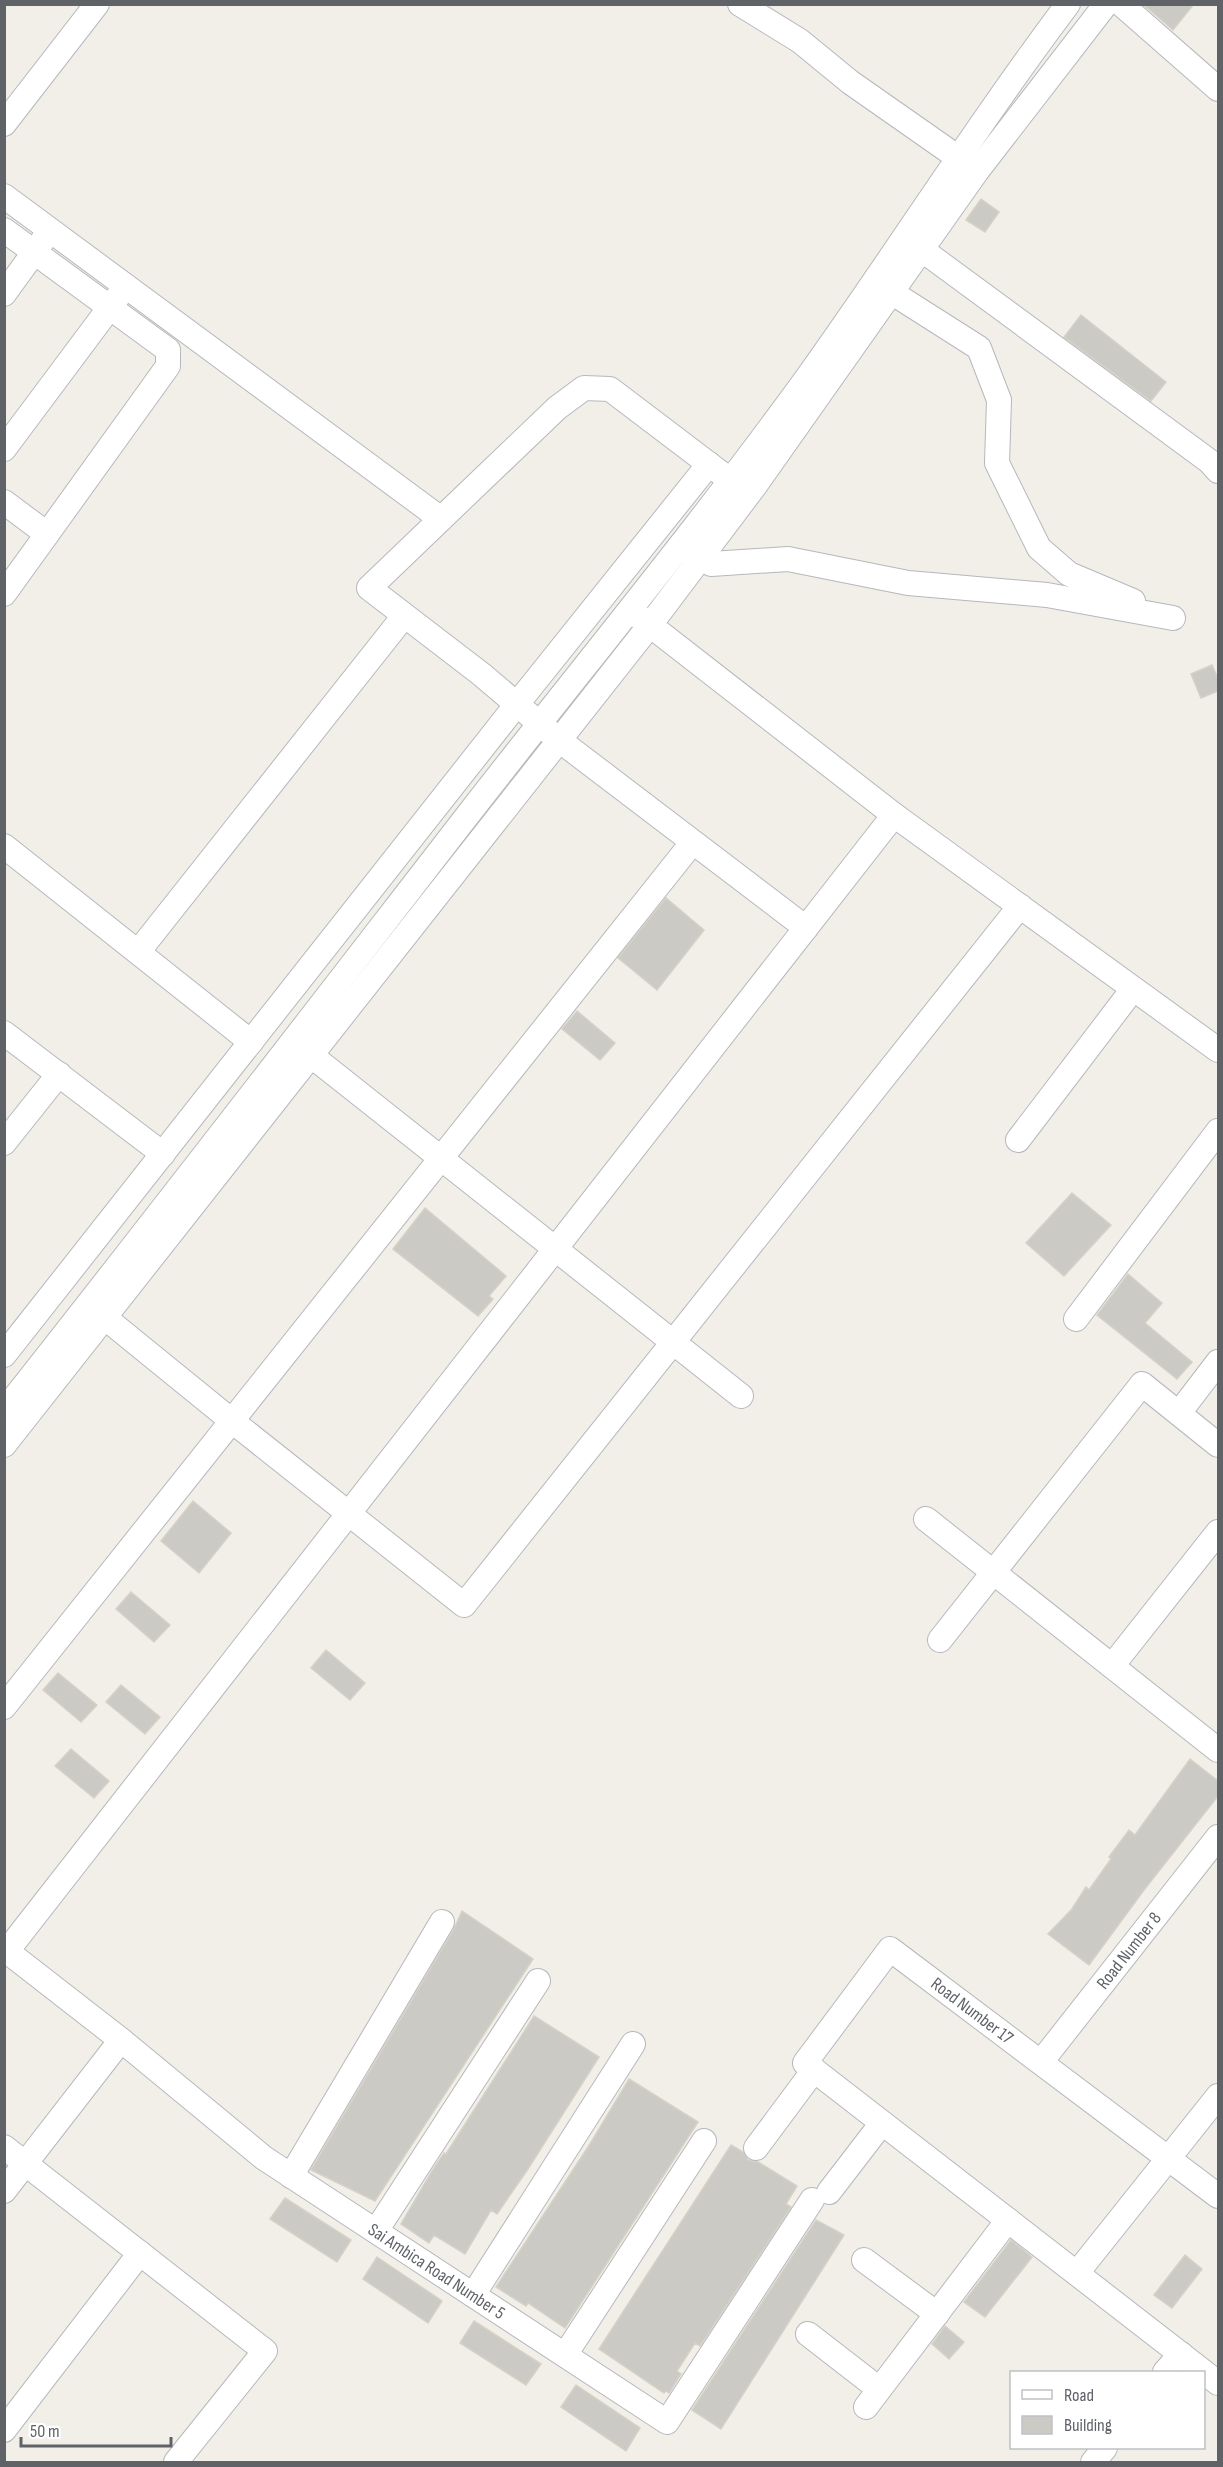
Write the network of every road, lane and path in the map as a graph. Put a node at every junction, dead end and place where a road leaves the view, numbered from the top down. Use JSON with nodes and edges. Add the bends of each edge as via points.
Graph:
{"nodes":[{"id":1,"x":97,"y":4,"type":"edge"},
{"id":2,"x":740,"y":4,"type":"edge"},
{"id":3,"x":1068,"y":4,"type":"edge"},
{"id":4,"x":1106,"y":4,"type":"edge"},
{"id":5,"x":1121,"y":4,"type":"edge"},
{"id":6,"x":1218,"y":89,"type":"edge"},
{"id":7,"x":4,"y":124,"type":"edge"},
{"id":8,"x":957,"y":157,"type":"junction"},
{"id":9,"x":977,"y":171,"type":"junction"},
{"id":10,"x":4,"y":196,"type":"edge"},
{"id":11,"x":4,"y":230,"type":"edge"},
{"id":12,"x":50,"y":230,"type":"junction"},
{"id":13,"x":912,"y":242,"type":"junction"},
{"id":14,"x":35,"y":251,"type":"junction"},
{"id":15,"x":125,"y":285,"type":"junction"},
{"id":16,"x":891,"y":292,"type":"junction"},
{"id":17,"x":4,"y":294,"type":"edge"},
{"id":18,"x":110,"y":307,"type":"junction"},
{"id":19,"x":4,"y":449,"type":"edge"},
{"id":20,"x":710,"y":464,"type":"junction"},
{"id":21,"x":1218,"y":471,"type":"edge"},
{"id":22,"x":730,"y":480,"type":"junction"},
{"id":23,"x":4,"y":502,"type":"edge"},
{"id":24,"x":441,"y":519,"type":"junction"},
{"id":25,"x":47,"y":534,"type":"junction"},
{"id":26,"x":691,"y":552,"type":"junction"},
{"id":27,"x":4,"y":594,"type":"edge"},
{"id":28,"x":631,"y":609,"type":"junction"},
{"id":29,"x":404,"y":616,"type":"junction"},
{"id":30,"x":650,"y":625,"type":"junction"},
{"id":31,"x":517,"y":704,"type":"junction"},
{"id":32,"x":541,"y":723,"type":"junction"},
{"id":33,"x":559,"y":740,"type":"junction"},
{"id":34,"x":894,"y":815,"type":"junction"},
{"id":35,"x":692,"y":843,"type":"junction"},
{"id":36,"x":4,"y":846,"type":"edge"},
{"id":37,"x":1020,"y":906,"type":"junction"},
{"id":38,"x":806,"y":928,"type":"junction"},
{"id":39,"x":138,"y":952,"type":"junction"},
{"id":40,"x":1133,"y":989,"type":"junction"},
{"id":41,"x":4,"y":1033,"type":"edge"},
{"id":42,"x":251,"y":1042,"type":"junction"},
{"id":43,"x":302,"y":1048,"type":"junction"},
{"id":44,"x":1218,"y":1050,"type":"edge"},
{"id":45,"x":59,"y":1074,"type":"junction"},
{"id":46,"x":1218,"y":1131,"type":"edge"},
{"id":47,"x":1018,"y":1140,"type":"dead end"},
{"id":48,"x":4,"y":1143,"type":"edge"},
{"id":49,"x":163,"y":1154,"type":"junction"},
{"id":50,"x":442,"y":1157,"type":"junction"},
{"id":51,"x":556,"y":1248,"type":"junction"},
{"id":52,"x":98,"y":1311,"type":"junction"},
{"id":53,"x":1076,"y":1319,"type":"dead end"},
{"id":54,"x":673,"y":1342,"type":"junction"},
{"id":55,"x":4,"y":1355,"type":"edge"},
{"id":56,"x":1218,"y":1362,"type":"edge"},
{"id":57,"x":741,"y":1396,"type":"dead end"},
{"id":58,"x":4,"y":1412,"type":"edge"},
{"id":59,"x":1179,"y":1413,"type":"junction"},
{"id":60,"x":232,"y":1421,"type":"junction"},
{"id":61,"x":4,"y":1445,"type":"edge"},
{"id":62,"x":1218,"y":1445,"type":"edge"},
{"id":63,"x":349,"y":1514,"type":"junction"},
{"id":64,"x":926,"y":1519,"type":"dead end"},
{"id":65,"x":1218,"y":1533,"type":"edge"},
{"id":66,"x":994,"y":1572,"type":"junction"},
{"id":67,"x":940,"y":1640,"type":"dead end"},
{"id":68,"x":1112,"y":1666,"type":"junction"},
{"id":69,"x":4,"y":1707,"type":"edge"},
{"id":70,"x":1218,"y":1750,"type":"edge"},
{"id":71,"x":1218,"y":1837,"type":"edge"},
{"id":72,"x":442,"y":1922,"type":"dead end"},
{"id":73,"x":6,"y":1950,"type":"edge"},
{"id":74,"x":538,"y":1981,"type":"dead end"},
{"id":75,"x":121,"y":2040,"type":"junction"},
{"id":76,"x":633,"y":2044,"type":"dead end"},
{"id":77,"x":1041,"y":2062,"type":"junction"},
{"id":78,"x":809,"y":2067,"type":"junction"},
{"id":79,"x":1218,"y":2096,"type":"edge"},
{"id":80,"x":882,"y":2123,"type":"junction"},
{"id":81,"x":704,"y":2141,"type":"dead end"},
{"id":82,"x":4,"y":2147,"type":"edge"},
{"id":83,"x":756,"y":2148,"type":"dead end"},
{"id":84,"x":1169,"y":2158,"type":"junction"},
{"id":85,"x":26,"y":2164,"type":"junction"},
{"id":86,"x":291,"y":2176,"type":"junction"},
{"id":87,"x":4,"y":2191,"type":"edge"},
{"id":88,"x":1218,"y":2196,"type":"edge"},
{"id":89,"x":1008,"y":2220,"type":"junction"},
{"id":90,"x":376,"y":2231,"type":"junction"},
{"id":91,"x":140,"y":2253,"type":"junction"},
{"id":92,"x":864,"y":2260,"type":"dead end"},
{"id":93,"x":1077,"y":2273,"type":"junction"},
{"id":94,"x":473,"y":2295,"type":"junction"},
{"id":95,"x":937,"y":2314,"type":"junction"},
{"id":96,"x":808,"y":2334,"type":"dead end"},
{"id":97,"x":1181,"y":2354,"type":"junction"},
{"id":98,"x":565,"y":2355,"type":"junction"},
{"id":99,"x":1167,"y":2371,"type":"edge"},
{"id":100,"x":1203,"y":2371,"type":"edge"},
{"id":101,"x":1205,"y":2373,"type":"edge"},
{"id":102,"x":1218,"y":2383,"type":"edge"},
{"id":103,"x":4,"y":2430,"type":"edge"},
{"id":104,"x":1104,"y":2449,"type":"edge"},
{"id":105,"x":176,"y":2463,"type":"edge"},
{"id":106,"x":1093,"y":2463,"type":"edge"}],
"edges":[{"from":1,"to":7,"type":"street"},
{"from":2,"to":8,"type":"street","via":[[800,41],[850,82]]},
{"from":3,"to":8,"type":"street"},
{"from":4,"to":9,"type":"street"},
{"from":5,"to":6,"type":"street"},
{"from":8,"to":9,"type":"street"},
{"from":8,"to":13,"type":"street"},
{"from":9,"to":13,"type":"street"},
{"from":10,"to":12,"type":"street"},
{"from":11,"to":14,"type":"street"},
{"from":12,"to":14,"type":"street"},
{"from":12,"to":15,"type":"street"},
{"from":13,"to":16,"type":"street"},
{"from":13,"to":21,"type":"street"},
{"from":13,"to":22,"type":"street"},
{"from":14,"to":17,"type":"street"},
{"from":14,"to":18,"type":"street"},
{"from":15,"to":18,"type":"street"},
{"from":15,"to":24,"type":"street"},
{"from":16,"to":26,"type":"street"},
{"from":16,"to":26,"type":"street","via":[[979,348],[999,400],[997,463],[1039,548],[1069,574],[1173,618],[1047,595],[908,583],[788,559],[711,564]]},
{"from":18,"to":19,"type":"street"},
{"from":18,"to":25,"type":"street","via":[[168,350],[168,366]]},
{"from":20,"to":22,"type":"street"},
{"from":20,"to":24,"type":"street","via":[[610,389],[584,388],[557,408]]},
{"from":20,"to":31,"type":"street"},
{"from":22,"to":26,"type":"street"},
{"from":23,"to":25,"type":"street"},
{"from":24,"to":29,"type":"street","via":[[369,588]]},
{"from":25,"to":27,"type":"street"},
{"from":26,"to":28,"type":"street"},
{"from":26,"to":30,"type":"street"},
{"from":28,"to":30,"type":"street"},
{"from":28,"to":32,"type":"street"},
{"from":29,"to":31,"type":"street"},
{"from":29,"to":39,"type":"street"},
{"from":30,"to":33,"type":"street"},
{"from":30,"to":34,"type":"street"},
{"from":31,"to":32,"type":"street"},
{"from":31,"to":42,"type":"street"},
{"from":32,"to":33,"type":"street"},
{"from":32,"to":43,"type":"street"},
{"from":33,"to":35,"type":"street"},
{"from":33,"to":43,"type":"street"},
{"from":34,"to":37,"type":"street"},
{"from":34,"to":38,"type":"street"},
{"from":35,"to":38,"type":"street"},
{"from":35,"to":50,"type":"street"},
{"from":36,"to":39,"type":"street"},
{"from":37,"to":40,"type":"street"},
{"from":37,"to":54,"type":"street"},
{"from":38,"to":51,"type":"street"},
{"from":39,"to":42,"type":"street"},
{"from":40,"to":44,"type":"street"},
{"from":40,"to":47,"type":"street"},
{"from":41,"to":45,"type":"street"},
{"from":42,"to":49,"type":"street"},
{"from":43,"to":50,"type":"street"},
{"from":43,"to":52,"type":"street"},
{"from":45,"to":48,"type":"street"},
{"from":45,"to":49,"type":"street"},
{"from":46,"to":53,"type":"street"},
{"from":49,"to":55,"type":"street"},
{"from":50,"to":51,"type":"street"},
{"from":50,"to":60,"type":"street"},
{"from":51,"to":54,"type":"street"},
{"from":51,"to":63,"type":"street"},
{"from":52,"to":58,"type":"street"},
{"from":52,"to":60,"type":"street"},
{"from":52,"to":61,"type":"street"},
{"from":54,"to":57,"type":"street"},
{"from":54,"to":63,"type":"street","via":[[465,1605]]},
{"from":56,"to":59,"type":"street"},
{"from":59,"to":62,"type":"street"},
{"from":59,"to":66,"type":"street","via":[[1142,1384]]},
{"from":60,"to":63,"type":"street"},
{"from":60,"to":69,"type":"street"},
{"from":63,"to":73,"type":"street"},
{"from":64,"to":66,"type":"street"},
{"from":65,"to":68,"type":"street"},
{"from":66,"to":67,"type":"street"},
{"from":66,"to":68,"type":"street"},
{"from":68,"to":70,"type":"street"},
{"from":71,"to":77,"type":"street","name":"Road Number 8"},
{"from":72,"to":86,"type":"street"},
{"from":73,"to":75,"type":"street","name":"Sai Ambica Road Number 5"},
{"from":74,"to":90,"type":"street"},
{"from":75,"to":85,"type":"street"},
{"from":75,"to":86,"type":"street","name":"Sai Ambica Road Number 5"},
{"from":76,"to":94,"type":"street"},
{"from":77,"to":78,"type":"street","name":"Road Number 17","via":[[890,1949]]},
{"from":77,"to":84,"type":"street","name":"Road Number 17"},
{"from":78,"to":80,"type":"street"},
{"from":78,"to":83,"type":"street"},
{"from":79,"to":84,"type":"street"},
{"from":80,"to":89,"type":"street"},
{"from":80,"to":98,"type":"street","name":"Sai Ambica Road Number 5","via":[[820,2196],[667,2422]]},
{"from":81,"to":98,"type":"street"},
{"from":82,"to":85,"type":"street"},
{"from":84,"to":88,"type":"street","name":"Road Number 17"},
{"from":84,"to":93,"type":"street"},
{"from":85,"to":87,"type":"street"},
{"from":85,"to":91,"type":"street"},
{"from":86,"to":90,"type":"street","name":"Sai Ambica Road Number 5"},
{"from":89,"to":93,"type":"street"},
{"from":89,"to":95,"type":"street"},
{"from":90,"to":94,"type":"street","name":"Sai Ambica Road Number 5"},
{"from":91,"to":103,"type":"street"},
{"from":91,"to":105,"type":"street","via":[[266,2351]]},
{"from":92,"to":95,"type":"street"},
{"from":93,"to":97,"type":"street"},
{"from":94,"to":98,"type":"street","name":"Sai Ambica Road Number 5"},
{"from":95,"to":96,"type":"street","via":[[872,2398]]},
{"from":97,"to":99,"type":"street"},
{"from":97,"to":100,"type":"street"},
{"from":101,"to":102,"type":"street"},
{"from":104,"to":106,"type":"street"}]}
